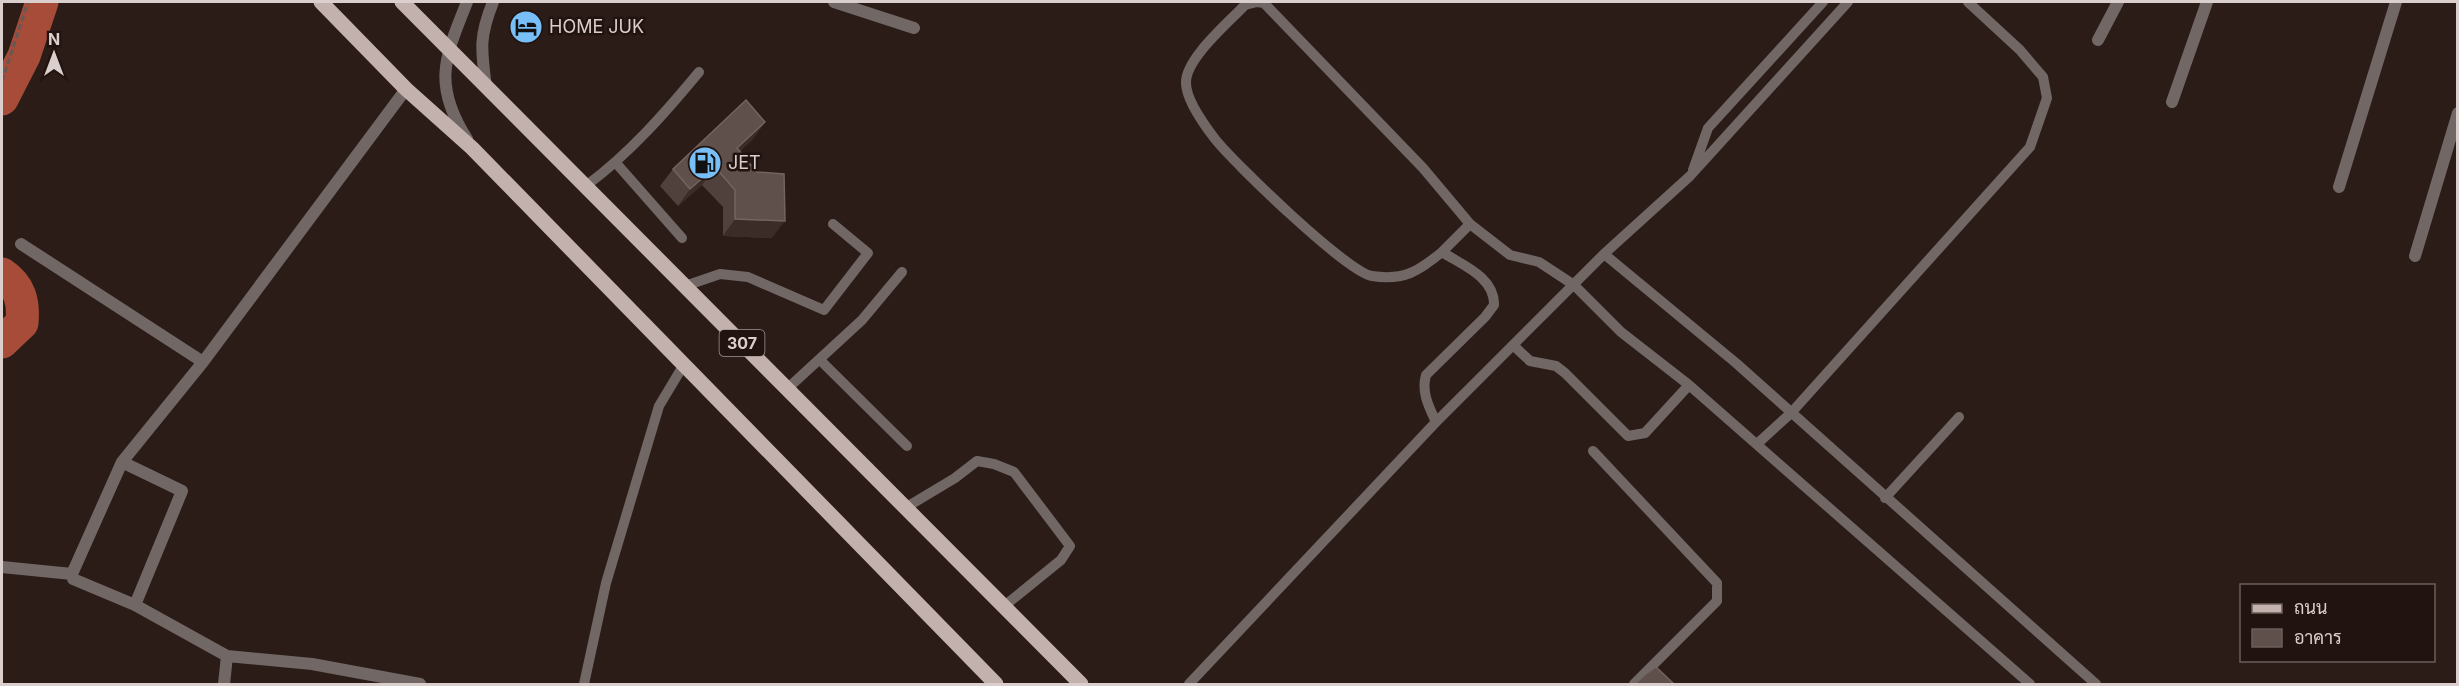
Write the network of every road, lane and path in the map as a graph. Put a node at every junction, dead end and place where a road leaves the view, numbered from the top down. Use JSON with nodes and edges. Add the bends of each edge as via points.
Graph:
{"nodes":[{"id":1,"x":28,"y":2,"type":"edge"},
{"id":2,"x":321,"y":2,"type":"edge"},
{"id":3,"x":402,"y":2,"type":"edge"},
{"id":4,"x":467,"y":2,"type":"edge"},
{"id":5,"x":494,"y":2,"type":"edge"},
{"id":6,"x":834,"y":2,"type":"edge"},
{"id":7,"x":1823,"y":2,"type":"edge"},
{"id":8,"x":1848,"y":2,"type":"edge"},
{"id":9,"x":1968,"y":2,"type":"edge"},
{"id":10,"x":2118,"y":2,"type":"edge"},
{"id":11,"x":2206,"y":2,"type":"edge"},
{"id":12,"x":2396,"y":2,"type":"edge"},
{"id":13,"x":914,"y":28,"type":"dead end"},
{"id":14,"x":2098,"y":40,"type":"dead end"},
{"id":15,"x":449,"y":48,"type":"junction"},
{"id":16,"x":699,"y":72,"type":"dead end"},
{"id":17,"x":2,"y":81,"type":"edge"},
{"id":18,"x":486,"y":87,"type":"junction"},
{"id":19,"x":406,"y":89,"type":"junction"},
{"id":20,"x":2172,"y":102,"type":"dead end"},
{"id":21,"x":2457,"y":113,"type":"edge"},
{"id":22,"x":472,"y":148,"type":"junction"},
{"id":23,"x":616,"y":163,"type":"junction"},
{"id":24,"x":1690,"y":176,"type":"junction"},
{"id":25,"x":587,"y":184,"type":"junction"},
{"id":26,"x":2339,"y":187,"type":"dead end"},
{"id":27,"x":833,"y":224,"type":"dead end"},
{"id":28,"x":1470,"y":224,"type":"junction"},
{"id":29,"x":682,"y":238,"type":"dead end"},
{"id":30,"x":21,"y":244,"type":"dead end"},
{"id":31,"x":1442,"y":252,"type":"junction"},
{"id":32,"x":1604,"y":254,"type":"junction"},
{"id":33,"x":2415,"y":256,"type":"dead end"},
{"id":34,"x":902,"y":272,"type":"dead end"},
{"id":35,"x":1574,"y":285,"type":"junction"},
{"id":36,"x":685,"y":286,"type":"junction"},
{"id":37,"x":1514,"y":346,"type":"junction"},
{"id":38,"x":820,"y":360,"type":"junction"},
{"id":39,"x":203,"y":362,"type":"junction"},
{"id":40,"x":683,"y":366,"type":"junction"},
{"id":41,"x":1689,"y":385,"type":"junction"},
{"id":42,"x":788,"y":389,"type":"junction"},
{"id":43,"x":1791,"y":412,"type":"junction"},
{"id":44,"x":1959,"y":417,"type":"dead end"},
{"id":45,"x":1436,"y":422,"type":"junction"},
{"id":46,"x":1757,"y":444,"type":"junction"},
{"id":47,"x":907,"y":446,"type":"dead end"},
{"id":48,"x":1593,"y":450,"type":"dead end"},
{"id":49,"x":122,"y":462,"type":"junction"},
{"id":50,"x":1885,"y":498,"type":"junction"},
{"id":51,"x":905,"y":508,"type":"junction"},
{"id":52,"x":2,"y":567,"type":"edge"},
{"id":53,"x":72,"y":574,"type":"junction"},
{"id":54,"x":135,"y":605,"type":"junction"},
{"id":55,"x":1004,"y":607,"type":"junction"},
{"id":56,"x":227,"y":656,"type":"junction"},
{"id":57,"x":1079,"y":683,"type":"edge"},
{"id":58,"x":224,"y":684,"type":"edge"},
{"id":59,"x":420,"y":684,"type":"edge"},
{"id":60,"x":584,"y":684,"type":"edge"},
{"id":61,"x":996,"y":684,"type":"edge"},
{"id":62,"x":1190,"y":684,"type":"edge"},
{"id":63,"x":1634,"y":684,"type":"edge"},
{"id":64,"x":2030,"y":684,"type":"edge"},
{"id":65,"x":2096,"y":684,"type":"edge"}],
"edges":[{"from":1,"to":17,"type":"path"},
{"from":2,"to":19,"type":"main road"},
{"from":3,"to":15,"type":"main road","number":"307"},
{"from":4,"to":15,"type":"street"},
{"from":5,"to":18,"type":"street","via":[[482,30]]},
{"from":6,"to":13,"type":"street"},
{"from":7,"to":24,"type":"lane","via":[[1708,128]]},
{"from":8,"to":24,"type":"lane"},
{"from":9,"to":43,"type":"lane","via":[[2043,77],[2047,98],[2030,147]]},
{"from":10,"to":14,"type":"street"},
{"from":11,"to":20,"type":"street"},
{"from":12,"to":26,"type":"street"},
{"from":15,"to":18,"type":"main road","number":"307"},
{"from":15,"to":22,"type":"street","via":[[445,69],[447,101]]},
{"from":16,"to":23,"type":"lane"},
{"from":18,"to":25,"type":"main road","number":"307"},
{"from":19,"to":22,"type":"main road"},
{"from":19,"to":39,"type":"street"},
{"from":21,"to":33,"type":"street"},
{"from":22,"to":40,"type":"main road"},
{"from":23,"to":25,"type":"lane"},
{"from":23,"to":29,"type":"lane"},
{"from":24,"to":32,"type":"lane"},
{"from":25,"to":36,"type":"main road","number":"307"},
{"from":27,"to":36,"type":"lane","via":[[868,253],[824,310],[748,277],[720,274]]},
{"from":28,"to":31,"type":"lane"},
{"from":28,"to":31,"type":"lane","via":[[1423,168],[1264,3],[1245,5],[1191,63],[1185,84],[1215,140],[1325,247],[1370,276],[1397,277],[1417,272]]},
{"from":28,"to":35,"type":"lane","via":[[1510,255],[1539,262]]},
{"from":30,"to":39,"type":"street"},
{"from":31,"to":45,"type":"lane","via":[[1477,273],[1491,288],[1494,305],[1426,375],[1425,396]]},
{"from":32,"to":35,"type":"lane"},
{"from":32,"to":43,"type":"lane"},
{"from":34,"to":38,"type":"lane","via":[[862,320]]},
{"from":35,"to":37,"type":"lane"},
{"from":35,"to":41,"type":"lane","via":[[1621,332]]},
{"from":36,"to":42,"type":"main road","number":"307"},
{"from":37,"to":41,"type":"lane","via":[[1530,361],[1556,366],[1565,373],[1628,436],[1645,433]]},
{"from":37,"to":45,"type":"lane"},
{"from":38,"to":42,"type":"lane"},
{"from":38,"to":47,"type":"lane"},
{"from":39,"to":49,"type":"street"},
{"from":40,"to":60,"type":"lane","via":[[659,406],[606,583]]},
{"from":40,"to":61,"type":"main road"},
{"from":41,"to":46,"type":"lane"},
{"from":42,"to":51,"type":"main road","number":"307"},
{"from":43,"to":46,"type":"lane"},
{"from":43,"to":50,"type":"lane"},
{"from":44,"to":50,"type":"lane"},
{"from":45,"to":62,"type":"lane"},
{"from":46,"to":64,"type":"lane"},
{"from":48,"to":63,"type":"lane","via":[[1717,583],[1717,601]]},
{"from":49,"to":53,"type":"street"},
{"from":49,"to":54,"type":"street","via":[[182,491]]},
{"from":50,"to":65,"type":"lane"},
{"from":51,"to":55,"type":"main road","number":"307"},
{"from":51,"to":55,"type":"lane","via":[[977,461],[1014,472],[1070,546],[1061,560]]},
{"from":52,"to":53,"type":"street"},
{"from":53,"to":54,"type":"street","via":[[73,579]]},
{"from":54,"to":56,"type":"street"},
{"from":55,"to":57,"type":"main road","number":"307"},
{"from":56,"to":58,"type":"street"},
{"from":56,"to":59,"type":"street","via":[[312,664]]}]}
